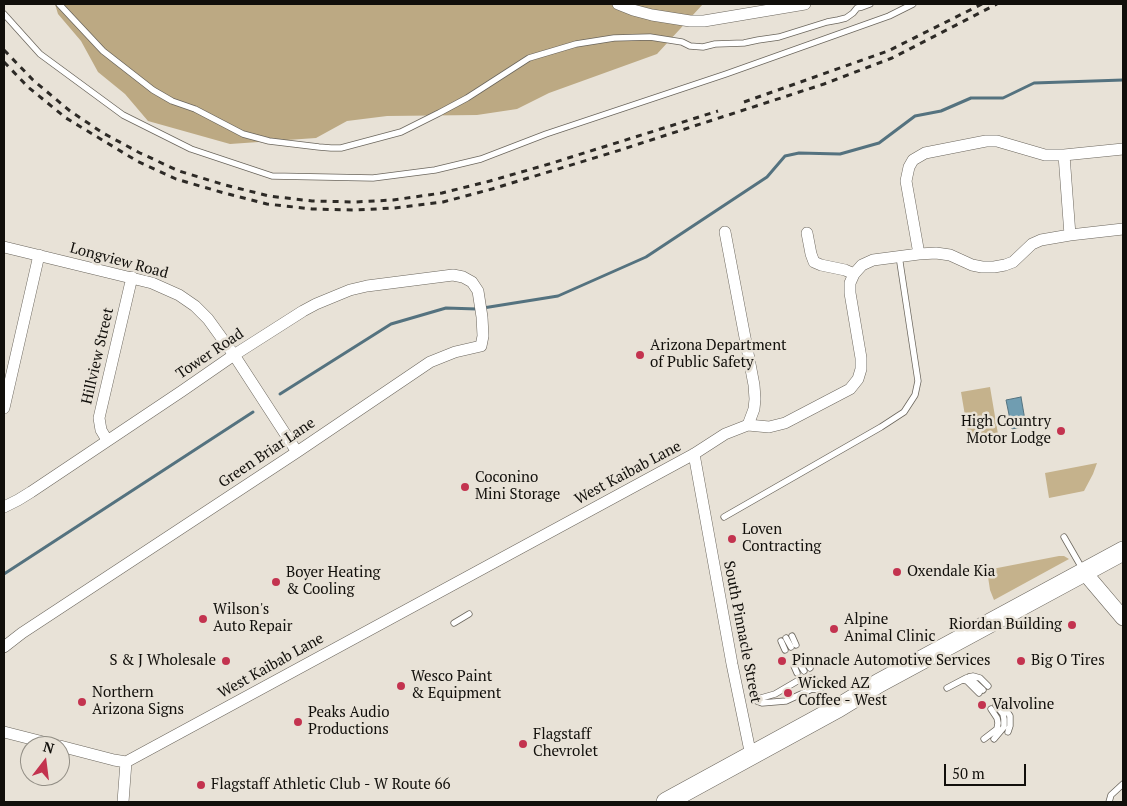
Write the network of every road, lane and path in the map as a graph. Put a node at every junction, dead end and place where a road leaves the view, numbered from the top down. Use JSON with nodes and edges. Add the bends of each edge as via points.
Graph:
{"nodes":[{"id":1,"x":59,"y":4,"type":"edge"},
{"id":2,"x":618,"y":4,"type":"edge"},
{"id":3,"x":805,"y":4,"type":"edge"},
{"id":4,"x":870,"y":4,"type":"edge"},
{"id":5,"x":913,"y":4,"type":"edge"},
{"id":6,"x":4,"y":14,"type":"edge"},
{"id":7,"x":1123,"y":149,"type":"edge"},
{"id":8,"x":1064,"y":155,"type":"junction"},
{"id":9,"x":1123,"y":229,"type":"edge"},
{"id":10,"x":726,"y":232,"type":"dead end"},
{"id":11,"x":807,"y":233,"type":"dead end"},
{"id":12,"x":1070,"y":235,"type":"junction"},
{"id":13,"x":4,"y":247,"type":"edge"},
{"id":14,"x":919,"y":254,"type":"junction"},
{"id":15,"x":39,"y":256,"type":"junction"},
{"id":16,"x":900,"y":256,"type":"junction"},
{"id":17,"x":854,"y":274,"type":"junction"},
{"id":18,"x":453,"y":275,"type":"joint"},
{"id":19,"x":132,"y":278,"type":"junction"},
{"id":20,"x":234,"y":355,"type":"junction"},
{"id":21,"x":4,"y":408,"type":"edge"},
{"id":22,"x":748,"y":425,"type":"junction"},
{"id":23,"x":107,"y":440,"type":"junction"},
{"id":24,"x":297,"y":452,"type":"junction"},
{"id":25,"x":694,"y":454,"type":"junction"},
{"id":26,"x":4,"y":507,"type":"edge"},
{"id":27,"x":724,"y":517,"type":"dead end"},
{"id":28,"x":1064,"y":538,"type":"dead end"},
{"id":29,"x":1123,"y":551,"type":"edge"},
{"id":30,"x":1084,"y":572,"type":"junction"},
{"id":31,"x":469,"y":614,"type":"dead end"},
{"id":32,"x":1123,"y":618,"type":"edge"},
{"id":33,"x":454,"y":623,"type":"dead end"},
{"id":34,"x":786,"y":638,"type":"joint"},
{"id":35,"x":4,"y":647,"type":"edge"},
{"id":36,"x":807,"y":669,"type":"dead end"},
{"id":37,"x":797,"y":673,"type":"dead end"},
{"id":38,"x":966,"y":678,"type":"junction"},
{"id":39,"x":947,"y":688,"type":"dead end"},
{"id":40,"x":754,"y":700,"type":"joint"},
{"id":41,"x":996,"y":705,"type":"junction"},
{"id":42,"x":4,"y":732,"type":"edge"},
{"id":43,"x":1008,"y":732,"type":"dead end"},
{"id":44,"x":20,"y":736,"type":"edge"},
{"id":45,"x":984,"y":739,"type":"dead end"},
{"id":46,"x":994,"y":739,"type":"dead end"},
{"id":47,"x":70,"y":749,"type":"edge"},
{"id":48,"x":751,"y":756,"type":"junction"},
{"id":49,"x":126,"y":762,"type":"junction"},
{"id":50,"x":1123,"y":784,"type":"edge"},
{"id":51,"x":123,"y":802,"type":"edge"},
{"id":52,"x":666,"y":802,"type":"edge"},
{"id":53,"x":1109,"y":802,"type":"edge"}],
"edges":[{"from":1,"to":4,"type":"lane","via":[[103,51],[172,101],[243,134],[341,148],[401,132],[467,98],[529,58],[576,44],[650,37],[703,47],[744,43],[846,18],[857,8]]},
{"from":2,"to":3,"type":"street","via":[[652,15],[704,21]]},
{"from":5,"to":6,"type":"lane","via":[[889,16],[481,159],[435,170],[373,178],[272,176],[191,149],[123,115],[40,54]]},
{"from":7,"to":8,"type":"street"},
{"from":8,"to":12,"type":"street"},
{"from":8,"to":14,"type":"street","via":[[986,141],[932,151],[913,160],[906,181]]},
{"from":9,"to":12,"type":"street"},
{"from":10,"to":22,"type":"street","via":[[756,398]]},
{"from":11,"to":17,"type":"street","via":[[814,262]]},
{"from":12,"to":14,"type":"street","via":[[1041,240],[1012,262],[994,267],[972,265],[936,252]]},
{"from":13,"to":15,"type":"street","name":"Longview Road"},
{"from":14,"to":16,"type":"street"},
{"from":15,"to":19,"type":"street","name":"Longview Road"},
{"from":15,"to":21,"type":"street"},
{"from":16,"to":17,"type":"street","via":[[873,260]]},
{"from":16,"to":27,"type":"lane","via":[[918,381],[904,412]]},
{"from":17,"to":22,"type":"street","name":"West Kaibab Lane","via":[[850,292],[862,358],[858,379],[850,389],[785,423],[769,427]]},
{"from":18,"to":20,"type":"street","name":"Tower Road","via":[[368,286],[334,296],[303,311]]},
{"from":18,"to":24,"type":"street","name":"Green Briar Lane","via":[[468,279],[478,291],[483,326],[481,346],[430,362]]},
{"from":19,"to":20,"type":"street","name":"Longview Road","via":[[164,287],[194,306],[208,319]]},
{"from":19,"to":23,"type":"street","name":"Hillview Street","via":[[99,418]]},
{"from":20,"to":23,"type":"street","name":"Tower Road"},
{"from":20,"to":24,"type":"street","name":"Longview Road"},
{"from":22,"to":25,"type":"street","name":"West Kaibab Lane","via":[[725,434]]},
{"from":23,"to":26,"type":"street","name":"Tower Road"},
{"from":24,"to":35,"type":"street","name":"Green Briar Lane"},
{"from":25,"to":48,"type":"street","name":"South Pinnacle Street"},
{"from":25,"to":49,"type":"street","name":"West Kaibab Lane"},
{"from":28,"to":30,"type":"lane"},
{"from":29,"to":30,"type":"main road"},
{"from":30,"to":32,"type":"street"},
{"from":30,"to":48,"type":"main road"},
{"from":31,"to":33,"type":"lane"},
{"from":34,"to":34,"type":"lane","via":[[791,648]]},
{"from":36,"to":37,"type":"lane","via":[[799,663]]},
{"from":38,"to":38,"type":"lane","via":[[967,681],[983,690],[980,678]]},
{"from":38,"to":39,"type":"lane"},
{"from":40,"to":40,"type":"lane","via":[[762,703],[786,701],[812,689],[820,690],[819,684],[812,678],[799,680],[775,694]]},
{"from":41,"to":43,"type":"lane","via":[[1010,716]]},
{"from":41,"to":45,"type":"lane","via":[[997,729]]},
{"from":41,"to":46,"type":"lane","via":[[1003,714],[1004,727]]},
{"from":42,"to":44,"type":"street"},
{"from":47,"to":49,"type":"street"},
{"from":48,"to":52,"type":"main road"},
{"from":49,"to":51,"type":"street"},
{"from":50,"to":53,"type":"lane","via":[[1111,795]]}]}
